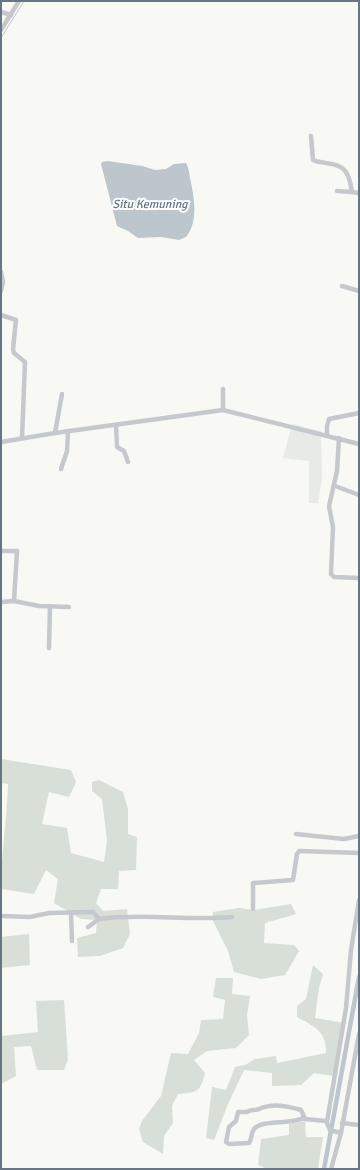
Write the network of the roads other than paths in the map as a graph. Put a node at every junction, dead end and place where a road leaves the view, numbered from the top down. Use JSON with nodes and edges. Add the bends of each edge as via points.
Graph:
{"nodes":[{"id":1,"x":19,"y":1,"type":"edge"},
{"id":2,"x":1,"y":12,"type":"edge"},
{"id":3,"x":11,"y":15,"type":"junction"},
{"id":4,"x":1,"y":30,"type":"edge"},
{"id":5,"x":311,"y":136,"type":"dead end"},
{"id":6,"x":337,"y":191,"type":"dead end"},
{"id":7,"x":352,"y":192,"type":"junction"},
{"id":8,"x":359,"y":193,"type":"edge"},
{"id":9,"x":1,"y":272,"type":"edge"},
{"id":10,"x":342,"y":286,"type":"dead end"},
{"id":11,"x":1,"y":291,"type":"edge"},
{"id":12,"x":359,"y":291,"type":"edge"},
{"id":13,"x":1,"y":315,"type":"edge"},
{"id":14,"x":223,"y":389,"type":"dead end"},
{"id":15,"x":62,"y":394,"type":"dead end"},
{"id":16,"x":223,"y":410,"type":"junction"},
{"id":17,"x":359,"y":413,"type":"edge"},
{"id":18,"x":116,"y":425,"type":"junction"},
{"id":19,"x":68,"y":431,"type":"junction"},
{"id":20,"x":55,"y":432,"type":"junction"},
{"id":21,"x":327,"y":435,"type":"junction"},
{"id":22,"x":22,"y":438,"type":"junction"},
{"id":23,"x":339,"y":438,"type":"junction"},
{"id":24,"x":1,"y":442,"type":"edge"},
{"id":25,"x":359,"y":444,"type":"edge"},
{"id":26,"x":128,"y":462,"type":"dead end"},
{"id":27,"x":61,"y":469,"type":"dead end"},
{"id":28,"x":335,"y":486,"type":"junction"},
{"id":29,"x":359,"y":495,"type":"edge"},
{"id":30,"x":1,"y":551,"type":"edge"},
{"id":31,"x":359,"y":578,"type":"edge"},
{"id":32,"x":14,"y":601,"type":"junction"},
{"id":33,"x":1,"y":602,"type":"edge"},
{"id":34,"x":50,"y":606,"type":"junction"},
{"id":35,"x":69,"y":606,"type":"dead end"},
{"id":36,"x":49,"y":648,"type":"dead end"},
{"id":37,"x":296,"y":834,"type":"dead end"},
{"id":38,"x":359,"y":836,"type":"edge"},
{"id":39,"x":359,"y":853,"type":"edge"},
{"id":40,"x":359,"y":900,"type":"edge"},
{"id":41,"x":253,"y":909,"type":"dead end"},
{"id":42,"x":71,"y":913,"type":"junction"},
{"id":43,"x":1,"y":916,"type":"edge"},
{"id":44,"x":232,"y":917,"type":"dead end"},
{"id":45,"x":99,"y":920,"type":"junction"},
{"id":46,"x":88,"y":927,"type":"dead end"},
{"id":47,"x":72,"y":940,"type":"dead end"},
{"id":48,"x":359,"y":1034,"type":"edge"},
{"id":49,"x":354,"y":1066,"type":"junction"},
{"id":50,"x":359,"y":1068,"type":"edge"},
{"id":51,"x":304,"y":1118,"type":"junction"},
{"id":52,"x":327,"y":1122,"type":"junction"},
{"id":53,"x":342,"y":1123,"type":"junction"},
{"id":54,"x":359,"y":1125,"type":"edge"},
{"id":55,"x":339,"y":1132,"type":"junction"},
{"id":56,"x":331,"y":1169,"type":"edge"}],
"edges":[{"from":1,"to":3,"type":"street"},
{"from":2,"to":3,"type":"street"},
{"from":3,"to":4,"type":"street"},
{"from":5,"to":7,"type":"street","via":[[314,160],[342,167],[349,177]]},
{"from":6,"to":7,"type":"street"},
{"from":7,"to":8,"type":"street"},
{"from":9,"to":11,"type":"street"},
{"from":10,"to":12,"type":"street"},
{"from":13,"to":22,"type":"street","via":[[16,320],[14,354],[25,362]]},
{"from":14,"to":16,"type":"street"},
{"from":15,"to":20,"type":"street"},
{"from":16,"to":18,"type":"street"},
{"from":16,"to":21,"type":"street"},
{"from":17,"to":21,"type":"street","via":[[329,419]]},
{"from":18,"to":19,"type":"street"},
{"from":18,"to":26,"type":"street","via":[[117,447],[124,451]]},
{"from":19,"to":20,"type":"street"},
{"from":19,"to":27,"type":"street","via":[[67,451]]},
{"from":20,"to":22,"type":"street"},
{"from":21,"to":23,"type":"street"},
{"from":22,"to":24,"type":"street"},
{"from":23,"to":25,"type":"street"},
{"from":23,"to":28,"type":"street"},
{"from":28,"to":29,"type":"street"},
{"from":28,"to":31,"type":"street","via":[[329,506],[333,527],[331,574],[334,577]]},
{"from":30,"to":32,"type":"street","via":[[18,551]]},
{"from":32,"to":33,"type":"street"},
{"from":32,"to":34,"type":"street"},
{"from":34,"to":35,"type":"street"},
{"from":34,"to":36,"type":"street"},
{"from":37,"to":38,"type":"street","via":[[344,839]]},
{"from":39,"to":41,"type":"street","via":[[299,851],[293,880],[253,884]]},
{"from":40,"to":52,"type":"street","via":[[346,1008]]},
{"from":42,"to":43,"type":"street","via":[[49,913],[30,917]]},
{"from":42,"to":45,"type":"street","via":[[93,912]]},
{"from":42,"to":47,"type":"street"},
{"from":44,"to":45,"type":"street","via":[[206,920]]},
{"from":45,"to":46,"type":"street"},
{"from":48,"to":49,"type":"street"},
{"from":49,"to":50,"type":"street"},
{"from":49,"to":53,"type":"street"},
{"from":51,"to":51,"type":"street","via":[[301,1110],[280,1105],[238,1112],[236,1121],[229,1128],[226,1142],[248,1143],[254,1129],[260,1125]]},
{"from":51,"to":52,"type":"street"},
{"from":52,"to":55,"type":"street","via":[[330,1130]]},
{"from":53,"to":54,"type":"street"},
{"from":53,"to":55,"type":"street"},
{"from":55,"to":56,"type":"street"}]}
